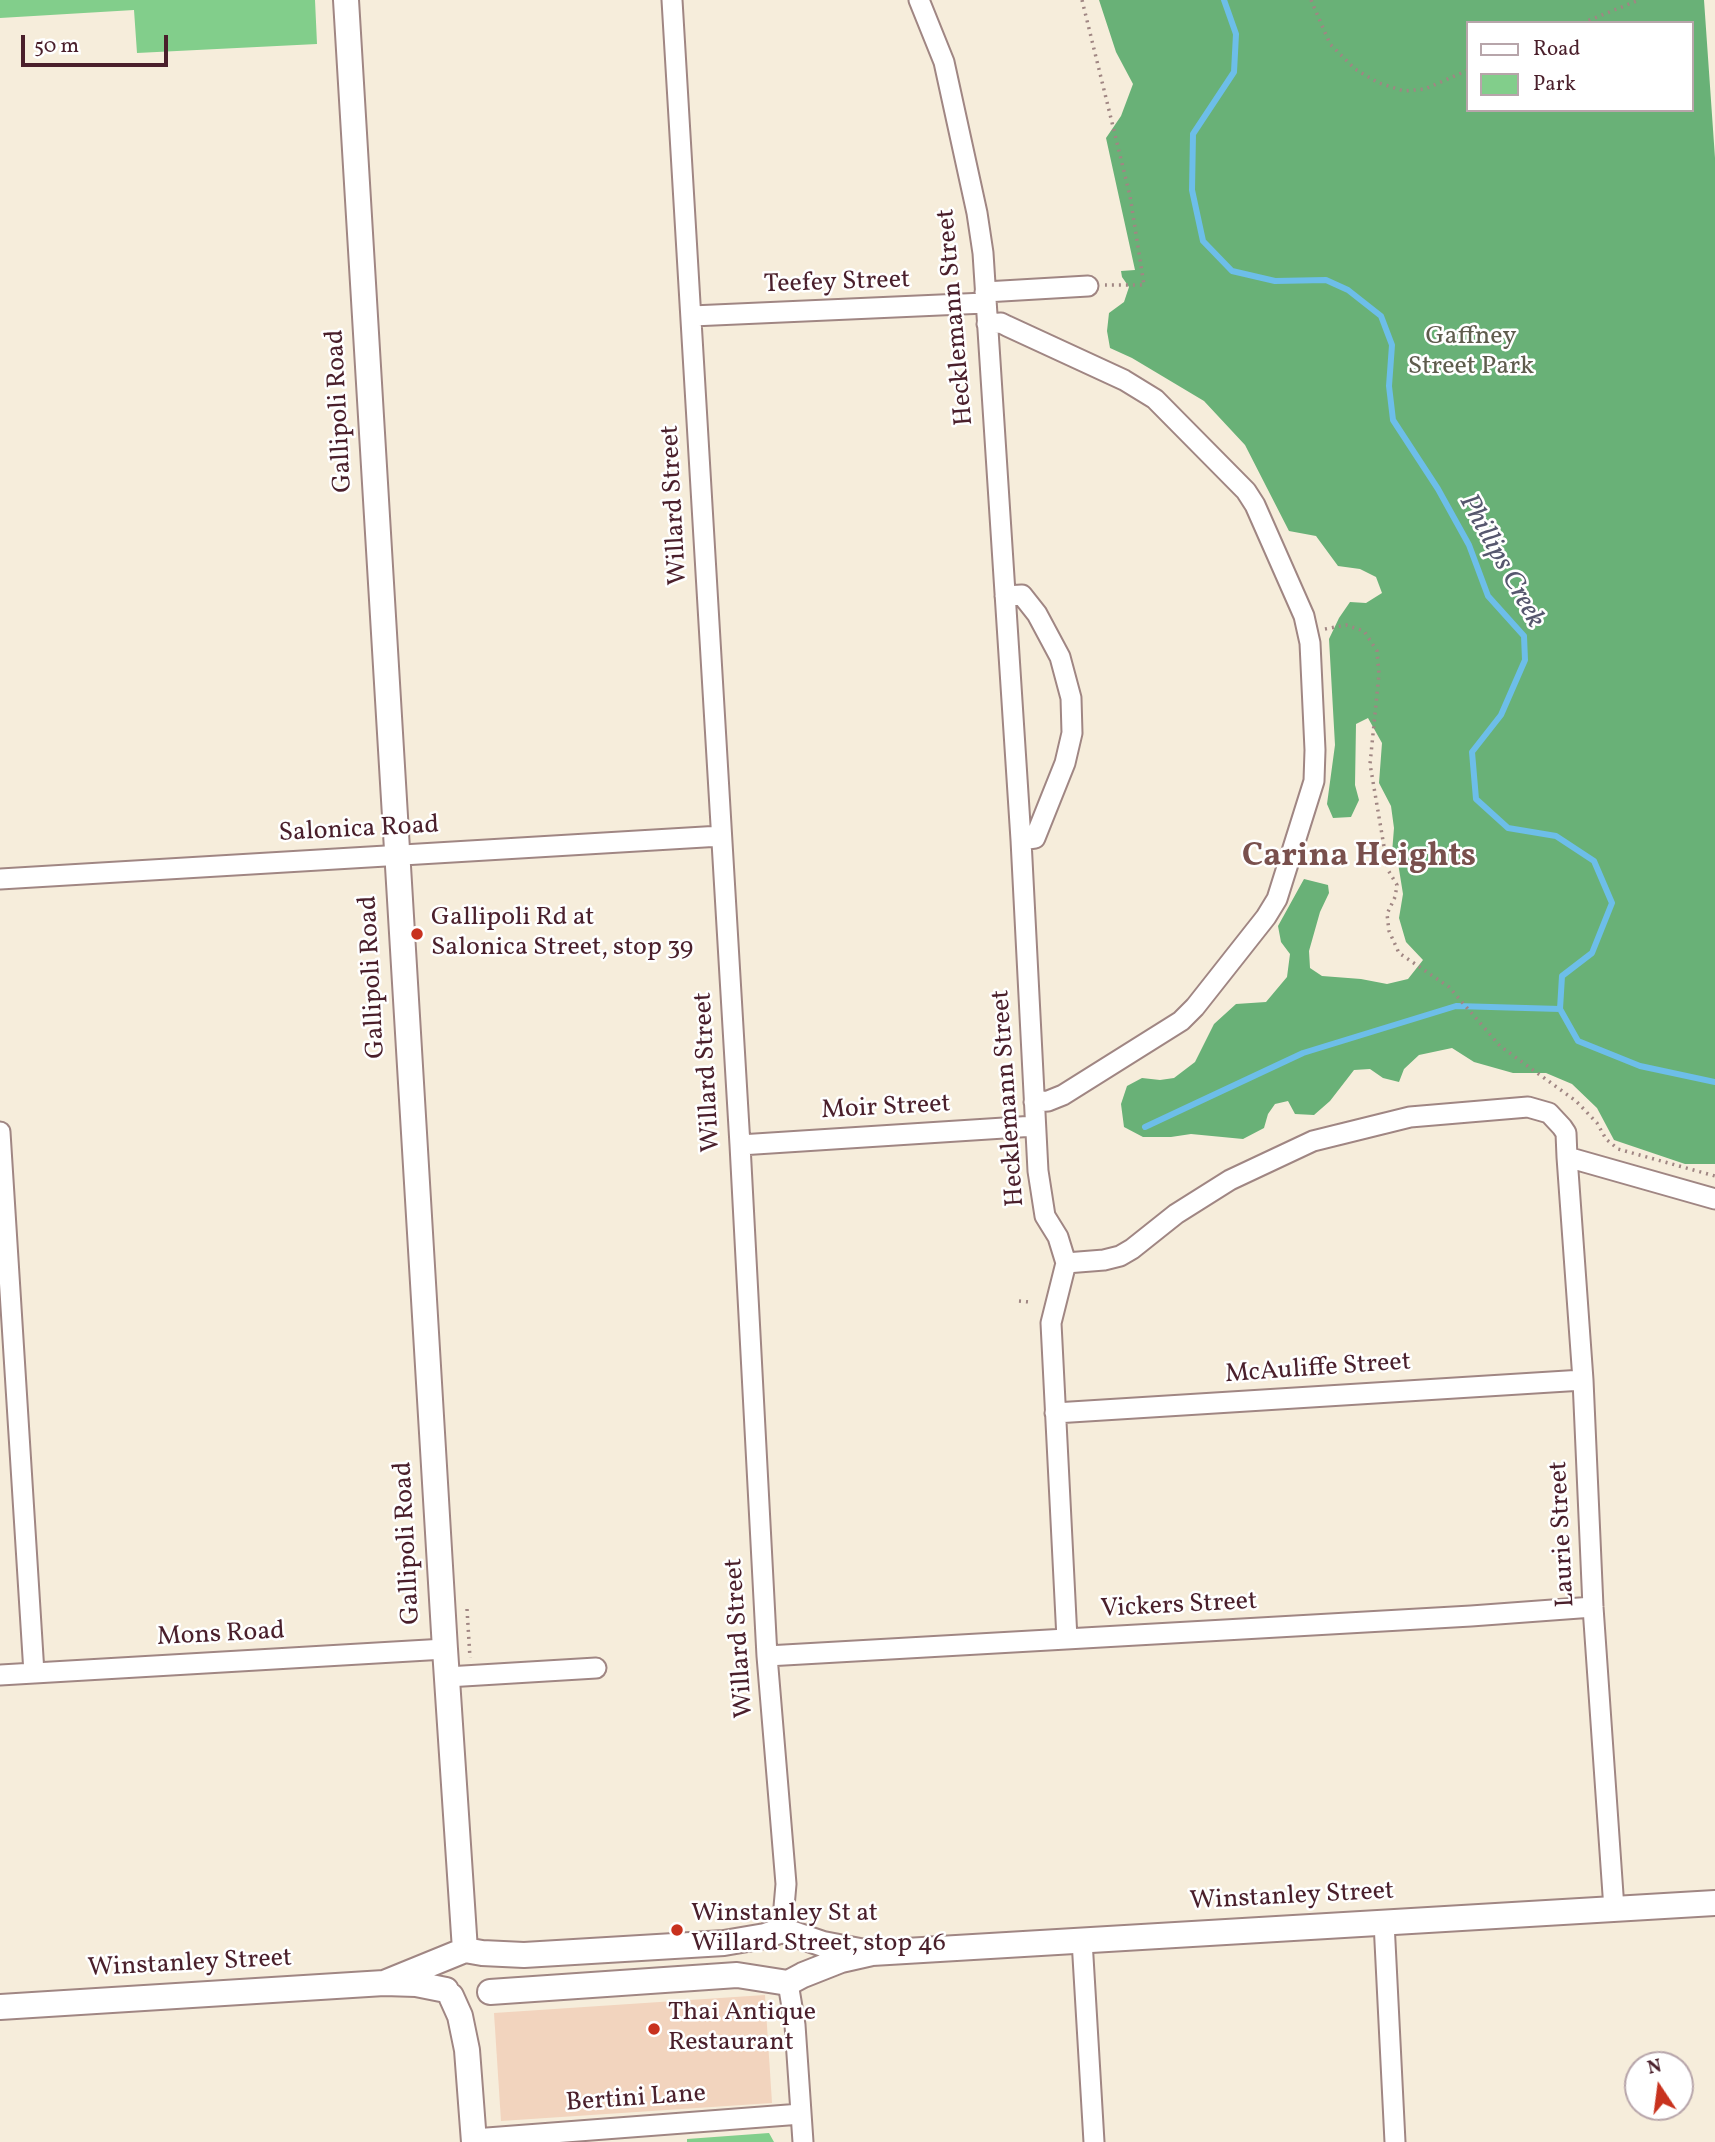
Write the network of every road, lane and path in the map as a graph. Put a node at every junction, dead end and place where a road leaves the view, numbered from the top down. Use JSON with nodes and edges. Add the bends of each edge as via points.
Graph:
{"nodes":[{"id":1,"x":346,"y":0,"type":"edge"},
{"id":2,"x":672,"y":0,"type":"edge"},
{"id":3,"x":919,"y":0,"type":"edge"},
{"id":4,"x":1082,"y":0,"type":"edge"},
{"id":5,"x":1311,"y":0,"type":"edge"},
{"id":6,"x":1639,"y":0,"type":"edge"},
{"id":7,"x":1587,"y":21,"type":"edge"},
{"id":8,"x":1466,"y":71,"type":"edge"},
{"id":9,"x":1088,"y":286,"type":"joint"},
{"id":10,"x":985,"y":298,"type":"junction"},
{"id":11,"x":692,"y":316,"type":"junction"},
{"id":12,"x":987,"y":324,"type":"junction"},
{"id":13,"x":1005,"y":596,"type":"junction"},
{"id":14,"x":1309,"y":632,"type":"junction"},
{"id":15,"x":721,"y":836,"type":"junction"},
{"id":16,"x":1021,"y":840,"type":"junction"},
{"id":17,"x":397,"y":855,"type":"junction"},
{"id":18,"x":0,"y":878,"type":"edge"},
{"id":19,"x":1034,"y":1102,"type":"junction"},
{"id":20,"x":1035,"y":1126,"type":"junction"},
{"id":21,"x":0,"y":1132,"type":"edge"},
{"id":22,"x":740,"y":1145,"type":"junction"},
{"id":23,"x":1567,"y":1157,"type":"junction"},
{"id":24,"x":1715,"y":1176,"type":"edge"},
{"id":25,"x":1715,"y":1199,"type":"edge"},
{"id":26,"x":1066,"y":1263,"type":"junction"},
{"id":27,"x":1019,"y":1301,"type":"dead end"},
{"id":28,"x":1030,"y":1302,"type":"dead end"},
{"id":29,"x":1583,"y":1380,"type":"junction"},
{"id":30,"x":1055,"y":1413,"type":"junction"},
{"id":31,"x":1593,"y":1607,"type":"junction"},
{"id":32,"x":1067,"y":1639,"type":"junction"},
{"id":33,"x":445,"y":1649,"type":"junction"},
{"id":34,"x":767,"y":1656,"type":"junction"},
{"id":35,"x":596,"y":1668,"type":"dead end"},
{"id":36,"x":34,"y":1673,"type":"junction"},
{"id":37,"x":0,"y":1675,"type":"edge"},
{"id":38,"x":447,"y":1677,"type":"junction"},
{"id":39,"x":1715,"y":1903,"type":"edge"},
{"id":40,"x":1614,"y":1909,"type":"junction"},
{"id":41,"x":1384,"y":1922,"type":"junction"},
{"id":42,"x":782,"y":1934,"type":"junction"},
{"id":43,"x":1082,"y":1940,"type":"junction"},
{"id":44,"x":466,"y":1953,"type":"junction"},
{"id":45,"x":872,"y":1953,"type":"junction"},
{"id":46,"x":787,"y":1980,"type":"junction"},
{"id":47,"x":384,"y":1983,"type":"junction"},
{"id":48,"x":449,"y":1993,"type":"junction"},
{"id":49,"x":487,"y":1995,"type":"junction"},
{"id":50,"x":0,"y":2007,"type":"edge"},
{"id":51,"x":467,"y":2050,"type":"junction"},
{"id":52,"x":801,"y":2114,"type":"junction"},
{"id":53,"x":474,"y":2140,"type":"edge"},
{"id":54,"x":803,"y":2142,"type":"edge"},
{"id":55,"x":1094,"y":2142,"type":"edge"},
{"id":56,"x":1395,"y":2142,"type":"edge"}],
"edges":[{"from":1,"to":17,"type":"street","name":"Gallipoli Road"},
{"from":2,"to":11,"type":"street","name":"Willard Street"},
{"from":3,"to":10,"type":"street","name":"Hecklemann Street","via":[[944,62],[977,213]]},
{"from":4,"to":9,"type":"path","via":[[1130,196],[1144,285]]},
{"from":5,"to":8,"type":"path","via":[[1330,44],[1355,69],[1379,83],[1404,91],[1425,89]]},
{"from":6,"to":7,"type":"path"},
{"from":9,"to":10,"type":"street","name":"Teefey Street"},
{"from":10,"to":11,"type":"street","name":"Teefey Street"},
{"from":10,"to":12,"type":"street","name":"Hecklemann Street"},
{"from":11,"to":15,"type":"street","name":"Willard Street"},
{"from":12,"to":13,"type":"street","name":"Hecklemann Street"},
{"from":12,"to":14,"type":"street","via":[[1001,323],[1155,399],[1250,498]]},
{"from":13,"to":16,"type":"street","name":"Hecklemann Street"},
{"from":13,"to":16,"type":"street","via":[[1022,595],[1037,614],[1060,657],[1071,698],[1072,733],[1065,763],[1035,838]]},
{"from":14,"to":19,"type":"street","via":[[1315,773],[1277,899],[1181,1021],[1063,1095]]},
{"from":14,"to":24,"type":"path","via":[[1346,625],[1364,631],[1377,651],[1370,764],[1388,870],[1397,885],[1387,914],[1399,953],[1449,987],[1500,1046],[1576,1101],[1618,1149]]},
{"from":15,"to":17,"type":"street","name":"Salonica Road"},
{"from":15,"to":22,"type":"street","name":"Willard Street"},
{"from":16,"to":19,"type":"street","name":"Hecklemann Street"},
{"from":17,"to":18,"type":"street","name":"Salonica Road"},
{"from":17,"to":33,"type":"street","name":"Gallipoli Road"},
{"from":19,"to":20,"type":"street","name":"Hecklemann Street"},
{"from":20,"to":22,"type":"street","name":"Moir Street"},
{"from":20,"to":26,"type":"street","name":"Hecklemann Street","via":[[1043,1204]]},
{"from":21,"to":36,"type":"street"},
{"from":22,"to":34,"type":"street","name":"Willard Street"},
{"from":23,"to":25,"type":"street"},
{"from":23,"to":26,"type":"street","name":"Laurie Street","via":[[1566,1132],[1549,1113],[1528,1107],[1410,1117],[1313,1141],[1220,1186],[1119,1256]]},
{"from":23,"to":29,"type":"street","name":"Laurie Street"},
{"from":26,"to":30,"type":"street","via":[[1051,1323]]},
{"from":27,"to":28,"type":"path"},
{"from":29,"to":30,"type":"street","name":"McAuliffe Street"},
{"from":29,"to":31,"type":"street","name":"Laurie Street"},
{"from":30,"to":32,"type":"street"},
{"from":31,"to":32,"type":"street","name":"Vickers Street"},
{"from":31,"to":40,"type":"street","name":"Laurie Street"},
{"from":32,"to":34,"type":"street","name":"Vickers Street"},
{"from":33,"to":36,"type":"street","name":"Mons Road"},
{"from":33,"to":38,"type":"street","name":"Gallipoli Road"},
{"from":34,"to":42,"type":"street","name":"Willard Street","via":[[786,1884]]},
{"from":35,"to":38,"type":"street"},
{"from":36,"to":37,"type":"street","name":"Mons Road"},
{"from":38,"to":44,"type":"street","name":"Gallipoli Road"},
{"from":39,"to":40,"type":"street","name":"Winstanley Street"},
{"from":40,"to":41,"type":"street","name":"Winstanley Street"},
{"from":41,"to":43,"type":"street","name":"Winstanley Street"},
{"from":41,"to":56,"type":"street"},
{"from":42,"to":44,"type":"street","name":"Winstanley Street","via":[[724,1943],[524,1955]]},
{"from":42,"to":45,"type":"street","name":"Winstanley Street"},
{"from":42,"to":46,"type":"street","via":[[805,1941],[810,1958]]},
{"from":42,"to":46,"type":"street","via":[[760,1943],[756,1960],[758,1969]]},
{"from":43,"to":45,"type":"street","name":"Winstanley Street"},
{"from":43,"to":55,"type":"street"},
{"from":44,"to":47,"type":"street","name":"Winstanley Street"},
{"from":44,"to":48,"type":"street","via":[[442,1973]]},
{"from":44,"to":49,"type":"street","via":[[489,1959],[495,1975]]},
{"from":45,"to":46,"type":"street","name":"Winstanley Street"},
{"from":46,"to":49,"type":"street","name":"Winstanley Street","via":[[737,1975]]},
{"from":46,"to":52,"type":"street"},
{"from":47,"to":48,"type":"street","name":"Winstanley Street","via":[[416,1984]]},
{"from":47,"to":50,"type":"street","name":"Winstanley Street"},
{"from":48,"to":49,"type":"street","name":"Winstanley Street","via":[[467,2003]]},
{"from":48,"to":51,"type":"street","via":[[460,2016]]},
{"from":49,"to":51,"type":"street","via":[[473,2016]]},
{"from":51,"to":53,"type":"street"},
{"from":52,"to":53,"type":"street","name":"Bertini Lane"},
{"from":52,"to":54,"type":"street"}]}
